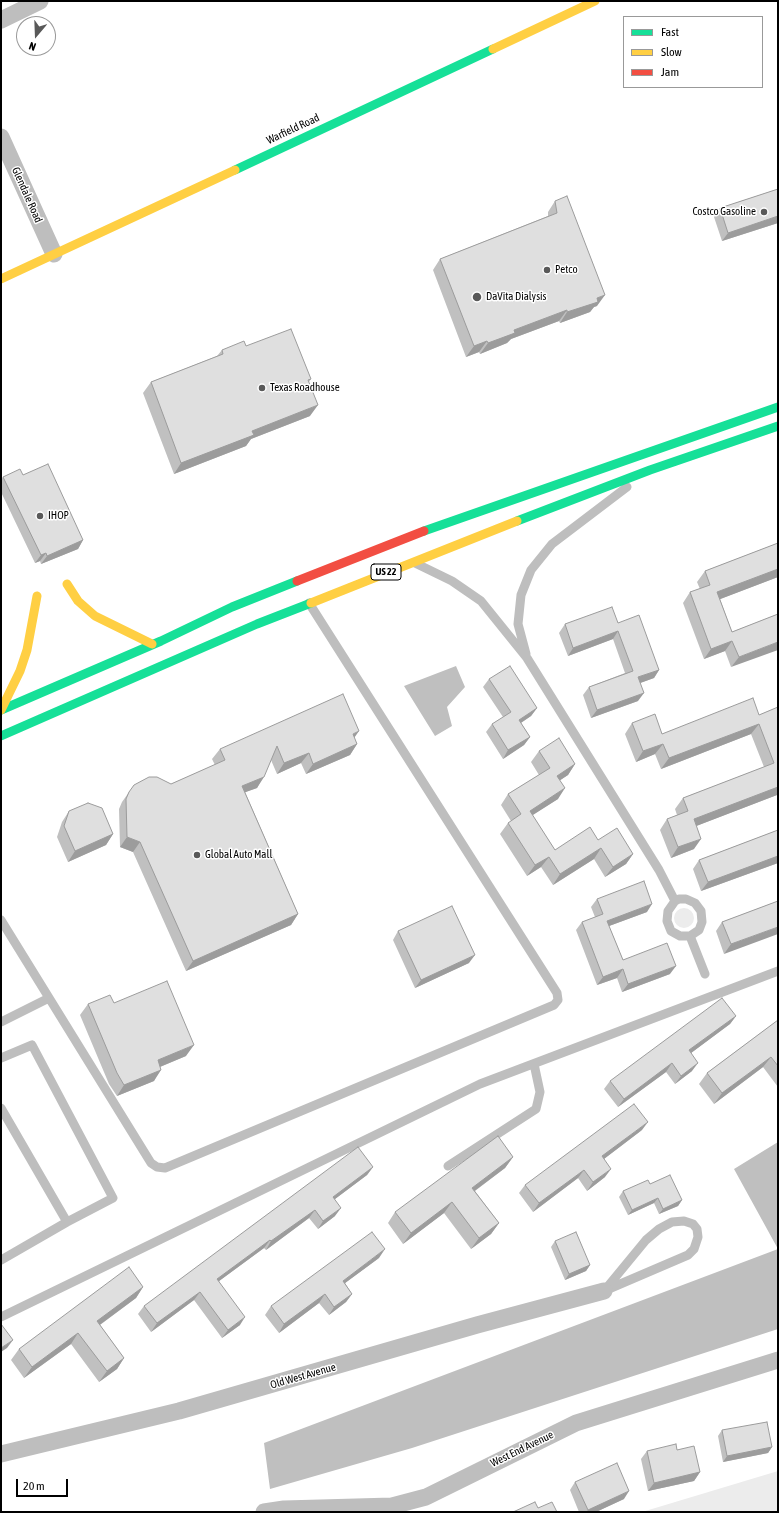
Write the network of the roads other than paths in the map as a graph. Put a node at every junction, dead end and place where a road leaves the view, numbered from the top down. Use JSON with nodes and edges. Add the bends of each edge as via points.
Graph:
{"nodes":[{"id":1,"x":40,"y":1,"type":"edge"},
{"id":2,"x":595,"y":1,"type":"edge"},
{"id":3,"x":1,"y":20,"type":"edge"},
{"id":4,"x":1,"y":137,"type":"edge"},
{"id":5,"x":54,"y":254,"type":"junction"},
{"id":6,"x":1,"y":279,"type":"edge"},
{"id":7,"x":778,"y":407,"type":"edge"},
{"id":8,"x":778,"y":426,"type":"edge"},
{"id":9,"x":650,"y":470,"type":"junction"},
{"id":10,"x":412,"y":562,"type":"junction"},
{"id":11,"x":66,"y":584,"type":"dead end"},
{"id":12,"x":37,"y":596,"type":"dead end"},
{"id":13,"x":310,"y":603,"type":"junction"},
{"id":14,"x":152,"y":644,"type":"junction"},
{"id":15,"x":527,"y":658,"type":"junction"},
{"id":16,"x":1,"y":710,"type":"edge"},
{"id":17,"x":1,"y":736,"type":"edge"},
{"id":18,"x":675,"y":901,"type":"junction"},
{"id":19,"x":1,"y":920,"type":"edge"},
{"id":20,"x":690,"y":936,"type":"junction"},
{"id":21,"x":778,"y":971,"type":"edge"},
{"id":22,"x":705,"y":974,"type":"dead end"},
{"id":23,"x":49,"y":998,"type":"junction"},
{"id":24,"x":1,"y":1022,"type":"edge"},
{"id":25,"x":1,"y":1058,"type":"edge"},
{"id":26,"x":534,"y":1064,"type":"junction"},
{"id":27,"x":1,"y":1108,"type":"edge"},
{"id":28,"x":448,"y":1166,"type":"dead end"},
{"id":29,"x":67,"y":1222,"type":"junction"},
{"id":30,"x":1,"y":1260,"type":"edge"},
{"id":31,"x":604,"y":1291,"type":"junction"},
{"id":32,"x":1,"y":1317,"type":"edge"},
{"id":33,"x":778,"y":1360,"type":"edge"},
{"id":34,"x":1,"y":1454,"type":"edge"},
{"id":35,"x":264,"y":1512,"type":"edge"}],
"edges":[{"from":1,"to":3,"type":"street"},
{"from":2,"to":5,"type":"main road","name":"Warfield Road"},
{"from":4,"to":5,"type":"street","name":"Glendale Road"},
{"from":5,"to":6,"type":"main road","name":"Warfield Road"},
{"from":7,"to":14,"type":"main road","number":"US 22","via":[[417,534],[232,607]]},
{"from":8,"to":9,"type":"main road","number":"US 22"},
{"from":9,"to":10,"type":"main road","number":"US 22"},
{"from":9,"to":15,"type":"lane","via":[[552,544],[531,570],[521,595],[518,624]]},
{"from":10,"to":13,"type":"main road","number":"US 22"},
{"from":10,"to":15,"type":"lane","via":[[452,580],[481,601]]},
{"from":11,"to":14,"type":"main road","via":[[78,601],[95,616]]},
{"from":12,"to":16,"type":"main road","via":[[27,650]]},
{"from":13,"to":17,"type":"main road","number":"US 22"},
{"from":13,"to":23,"type":"lane","via":[[557,993],[558,1000],[546,1008],[165,1168],[151,1163]]},
{"from":14,"to":16,"type":"main road","number":"US 22"},
{"from":15,"to":18,"type":"lane","via":[[659,870]]},
{"from":18,"to":20,"type":"lane","via":[[668,910],[667,921],[671,931],[680,936]]},
{"from":18,"to":20,"type":"lane","via":[[686,899],[695,903],[701,911],[702,922],[699,930]]},
{"from":19,"to":23,"type":"lane"},
{"from":20,"to":22,"type":"lane"},
{"from":21,"to":26,"type":"lane"},
{"from":23,"to":24,"type":"lane"},
{"from":25,"to":29,"type":"lane","via":[[32,1045],[113,1198]]},
{"from":26,"to":28,"type":"lane","via":[[540,1092],[536,1109]]},
{"from":26,"to":32,"type":"lane","via":[[480,1084]]},
{"from":27,"to":29,"type":"lane"},
{"from":29,"to":30,"type":"lane"},
{"from":31,"to":31,"type":"lane","via":[[688,1255],[697,1244],[697,1229],[693,1224],[684,1221],[672,1222],[659,1229],[629,1258]]},
{"from":31,"to":34,"type":"street","name":"Old West Avenue","via":[[179,1411]]},
{"from":33,"to":35,"type":"street","name":"West End Avenue","via":[[576,1423],[426,1497],[392,1506],[284,1508]]}]}
